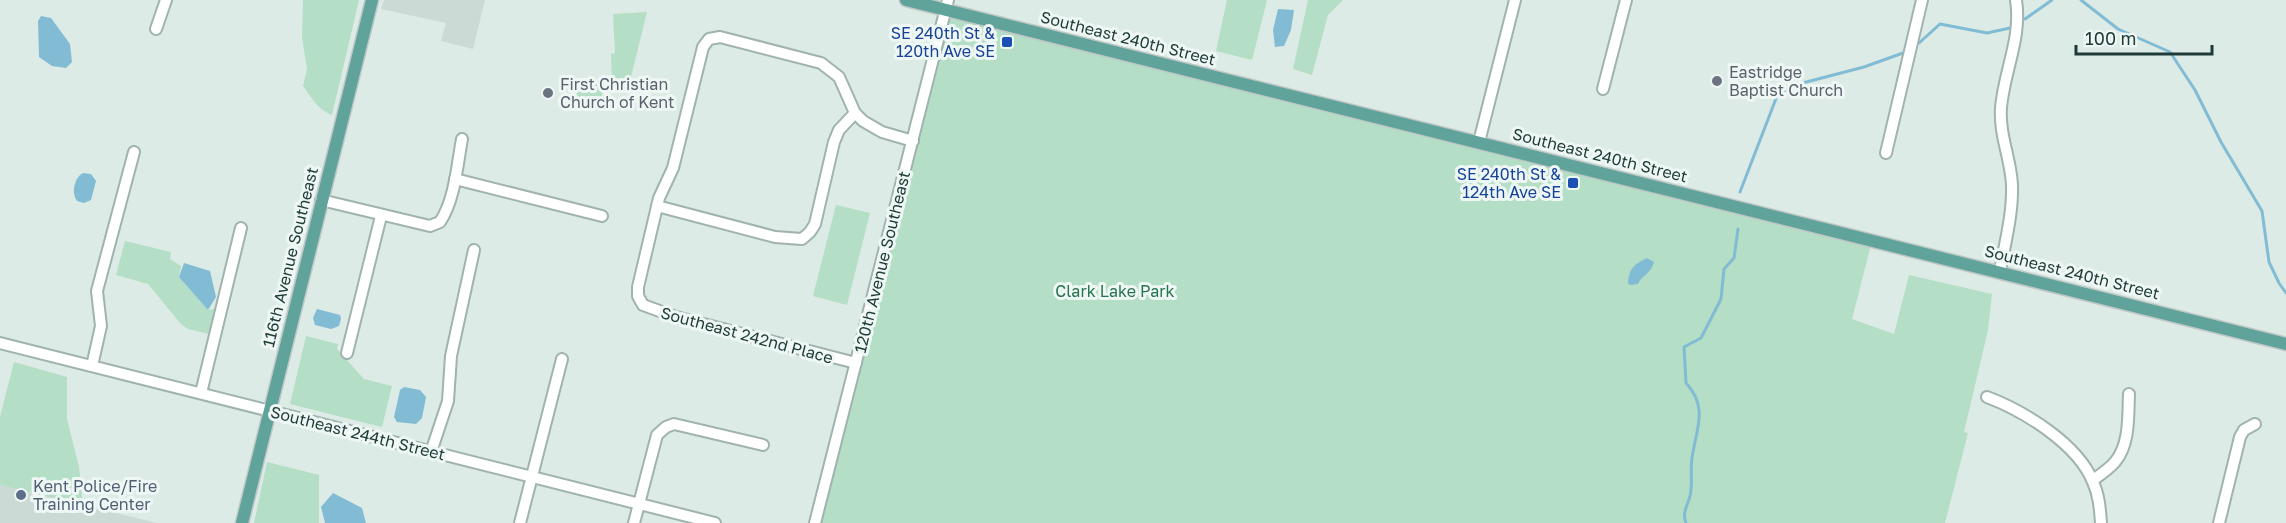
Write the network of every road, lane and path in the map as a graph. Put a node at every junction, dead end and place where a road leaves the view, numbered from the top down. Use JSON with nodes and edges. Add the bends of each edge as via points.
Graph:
{"nodes":[{"id":1,"x":166,"y":0,"type":"edge"},
{"id":2,"x":372,"y":0,"type":"edge"},
{"id":3,"x":906,"y":0,"type":"edge"},
{"id":4,"x":1515,"y":0,"type":"edge"},
{"id":5,"x":1626,"y":0,"type":"edge"},
{"id":6,"x":1922,"y":0,"type":"edge"},
{"id":7,"x":2016,"y":0,"type":"edge"},
{"id":8,"x":946,"y":5,"type":"edge"},
{"id":9,"x":156,"y":29,"type":"dead end"},
{"id":10,"x":1603,"y":89,"type":"dead end"},
{"id":11,"x":855,"y":113,"type":"junction"},
{"id":12,"x":462,"y":139,"type":"dead end"},
{"id":13,"x":913,"y":141,"type":"junction"},
{"id":14,"x":1479,"y":142,"type":"junction"},
{"id":15,"x":134,"y":152,"type":"dead end"},
{"id":16,"x":1886,"y":153,"type":"dead end"},
{"id":17,"x":455,"y":179,"type":"junction"},
{"id":18,"x":321,"y":200,"type":"junction"},
{"id":19,"x":657,"y":206,"type":"junction"},
{"id":20,"x":381,"y":216,"type":"junction"},
{"id":21,"x":602,"y":216,"type":"dead end"},
{"id":22,"x":241,"y":228,"type":"dead end"},
{"id":23,"x":474,"y":250,"type":"dead end"},
{"id":24,"x":2000,"y":271,"type":"junction"},
{"id":25,"x":0,"y":343,"type":"edge"},
{"id":26,"x":2286,"y":344,"type":"edge"},
{"id":27,"x":347,"y":353,"type":"dead end"},
{"id":28,"x":562,"y":359,"type":"dead end"},
{"id":29,"x":856,"y":363,"type":"junction"},
{"id":30,"x":92,"y":366,"type":"junction"},
{"id":31,"x":201,"y":393,"type":"junction"},
{"id":32,"x":2129,"y":394,"type":"dead end"},
{"id":33,"x":1987,"y":397,"type":"dead end"},
{"id":34,"x":270,"y":411,"type":"junction"},
{"id":35,"x":2255,"y":424,"type":"dead end"},
{"id":36,"x":763,"y":446,"type":"dead end"},
{"id":37,"x":431,"y":452,"type":"junction"},
{"id":38,"x":531,"y":477,"type":"junction"},
{"id":39,"x":2093,"y":480,"type":"junction"},
{"id":40,"x":639,"y":504,"type":"junction"},
{"id":41,"x":242,"y":523,"type":"edge"},
{"id":42,"x":520,"y":523,"type":"edge"},
{"id":43,"x":634,"y":523,"type":"edge"},
{"id":44,"x":715,"y":523,"type":"edge"},
{"id":45,"x":815,"y":523,"type":"edge"},
{"id":46,"x":2101,"y":523,"type":"edge"},
{"id":47,"x":2219,"y":523,"type":"edge"}],
"edges":[{"from":1,"to":9,"type":"street"},
{"from":2,"to":18,"type":"main road","name":"116th Avenue Southeast"},
{"from":3,"to":8,"type":"main road","name":"Southeast 240th Street"},
{"from":4,"to":14,"type":"street"},
{"from":5,"to":10,"type":"street"},
{"from":6,"to":16,"type":"street"},
{"from":7,"to":24,"type":"street","via":[[2016,38],[2001,107],[2001,135],[2012,184]]},
{"from":8,"to":13,"type":"street","name":"120th Avenue Southeast"},
{"from":8,"to":14,"type":"main road","name":"Southeast 240th Street"},
{"from":11,"to":13,"type":"street","via":[[882,132]]},
{"from":11,"to":19,"type":"street","via":[[839,130],[815,224],[802,239],[776,237]]},
{"from":11,"to":19,"type":"street","via":[[839,76],[821,63],[720,37],[709,39],[703,47],[673,168]]},
{"from":12,"to":17,"type":"street"},
{"from":13,"to":29,"type":"street","name":"120th Avenue Southeast"},
{"from":14,"to":24,"type":"main road","name":"Southeast 240th Street"},
{"from":15,"to":30,"type":"street","via":[[96,291],[101,326]]},
{"from":17,"to":20,"type":"street","via":[[441,222],[430,226]]},
{"from":17,"to":21,"type":"street"},
{"from":18,"to":20,"type":"street"},
{"from":18,"to":34,"type":"main road","name":"116th Avenue Southeast"},
{"from":19,"to":29,"type":"street","name":"Southeast 242nd Place","via":[[638,287],[641,302],[676,317]]},
{"from":20,"to":27,"type":"street"},
{"from":22,"to":31,"type":"street"},
{"from":23,"to":37,"type":"street","via":[[452,356],[448,401]]},
{"from":24,"to":26,"type":"main road","name":"Southeast 240th Street"},
{"from":25,"to":30,"type":"street","name":"Southeast 244th Street"},
{"from":28,"to":38,"type":"street"},
{"from":29,"to":45,"type":"street","name":"120th Avenue Southeast"},
{"from":30,"to":31,"type":"street","name":"Southeast 244th Street"},
{"from":31,"to":34,"type":"street","name":"Southeast 244th Street"},
{"from":32,"to":39,"type":"street","via":[[2123,449],[2115,462]]},
{"from":33,"to":39,"type":"street","via":[[2020,412],[2053,435]]},
{"from":34,"to":37,"type":"street","name":"Southeast 244th Street"},
{"from":34,"to":41,"type":"main road","name":"116th Avenue Southeast"},
{"from":35,"to":47,"type":"street","via":[[2240,437]]},
{"from":36,"to":40,"type":"street","via":[[674,424],[666,427],[657,435]]},
{"from":37,"to":38,"type":"street","name":"Southeast 244th Street"},
{"from":38,"to":40,"type":"street","name":"Southeast 244th Street"},
{"from":38,"to":42,"type":"street"},
{"from":39,"to":46,"type":"street"},
{"from":40,"to":43,"type":"street"},
{"from":40,"to":44,"type":"street","name":"Southeast 244th Street"}]}
